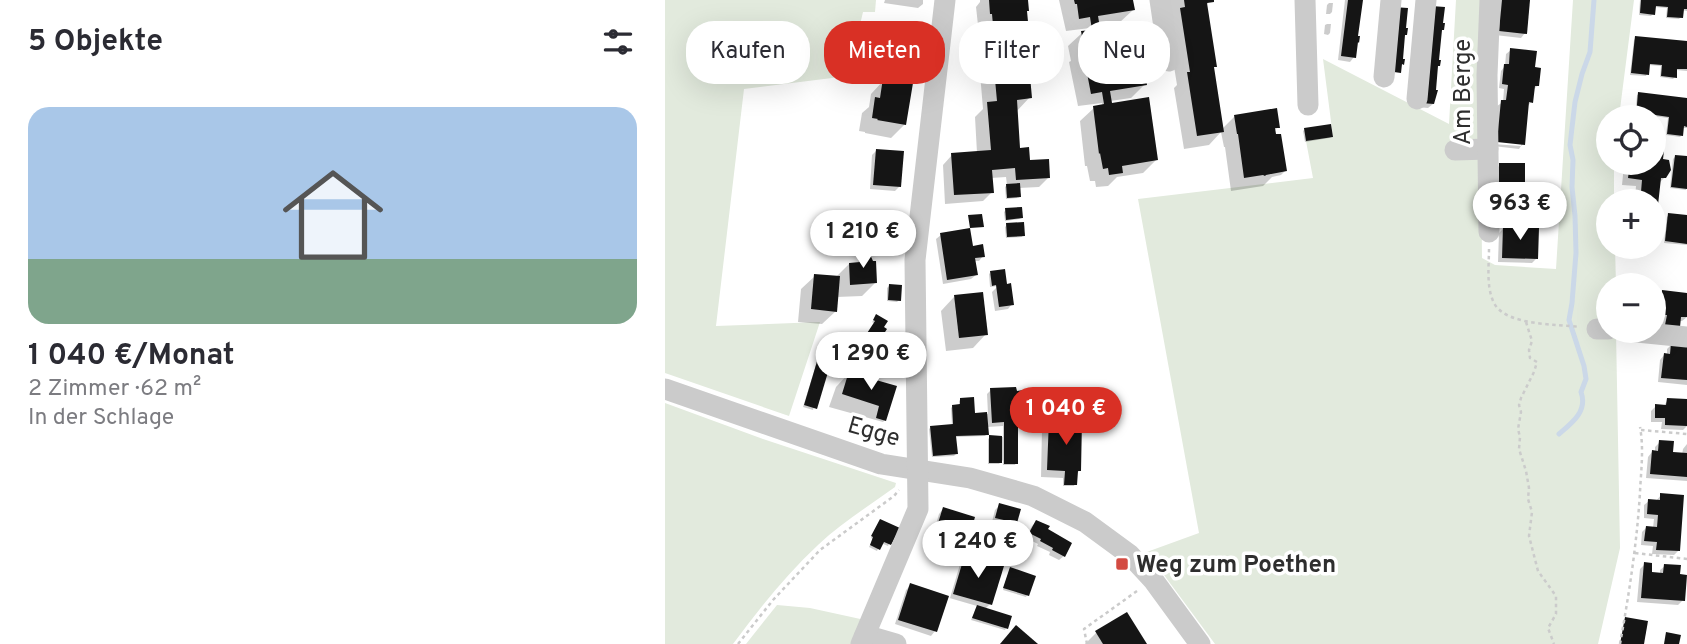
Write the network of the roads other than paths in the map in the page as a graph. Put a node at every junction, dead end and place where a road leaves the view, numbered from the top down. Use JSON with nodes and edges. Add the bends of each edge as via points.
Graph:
{"nodes":[{"id":1,"x":946,"y":0,"type":"edge"},
{"id":2,"x":1160,"y":0,"type":"edge"},
{"id":3,"x":1305,"y":0,"type":"edge"},
{"id":4,"x":1391,"y":0,"type":"edge"},
{"id":5,"x":1426,"y":0,"type":"edge"},
{"id":6,"x":1490,"y":0,"type":"edge"},
{"id":7,"x":1163,"y":21,"type":"edge"},
{"id":8,"x":1384,"y":77,"type":"dead end"},
{"id":9,"x":1417,"y":99,"type":"dead end"},
{"id":10,"x":1308,"y":106,"type":"dead end"},
{"id":11,"x":1488,"y":149,"type":"junction"},
{"id":12,"x":1455,"y":150,"type":"dead end"},
{"id":13,"x":1489,"y":232,"type":"road end"},
{"id":14,"x":1666,"y":335,"type":"edge"},
{"id":15,"x":1687,"y":337,"type":"edge"},
{"id":16,"x":665,"y":389,"type":"edge"},
{"id":17,"x":917,"y":469,"type":"junction"},
{"id":18,"x":863,"y":639,"type":"edge"},
{"id":19,"x":897,"y":644,"type":"edge"},
{"id":20,"x":1200,"y":644,"type":"edge"}],
"edges":[{"from":1,"to":17,"type":"street","via":[[915,260]]},
{"from":2,"to":7,"type":"street"},
{"from":3,"to":10,"type":"street"},
{"from":4,"to":8,"type":"street"},
{"from":5,"to":9,"type":"street","name":"Am Berge"},
{"from":6,"to":11,"type":"street","name":"Am Berge"},
{"from":11,"to":12,"type":"street"},
{"from":11,"to":13,"type":"street","name":"Am Berge"},
{"from":14,"to":15,"type":"street"},
{"from":16,"to":17,"type":"street","name":"Egge","via":[[881,464]]},
{"from":17,"to":18,"type":"street","via":[[918,509]]},
{"from":17,"to":20,"type":"street","name":"Egge","via":[[1033,496],[1085,522],[1130,555]]},
{"from":18,"to":19,"type":"street"}]}
